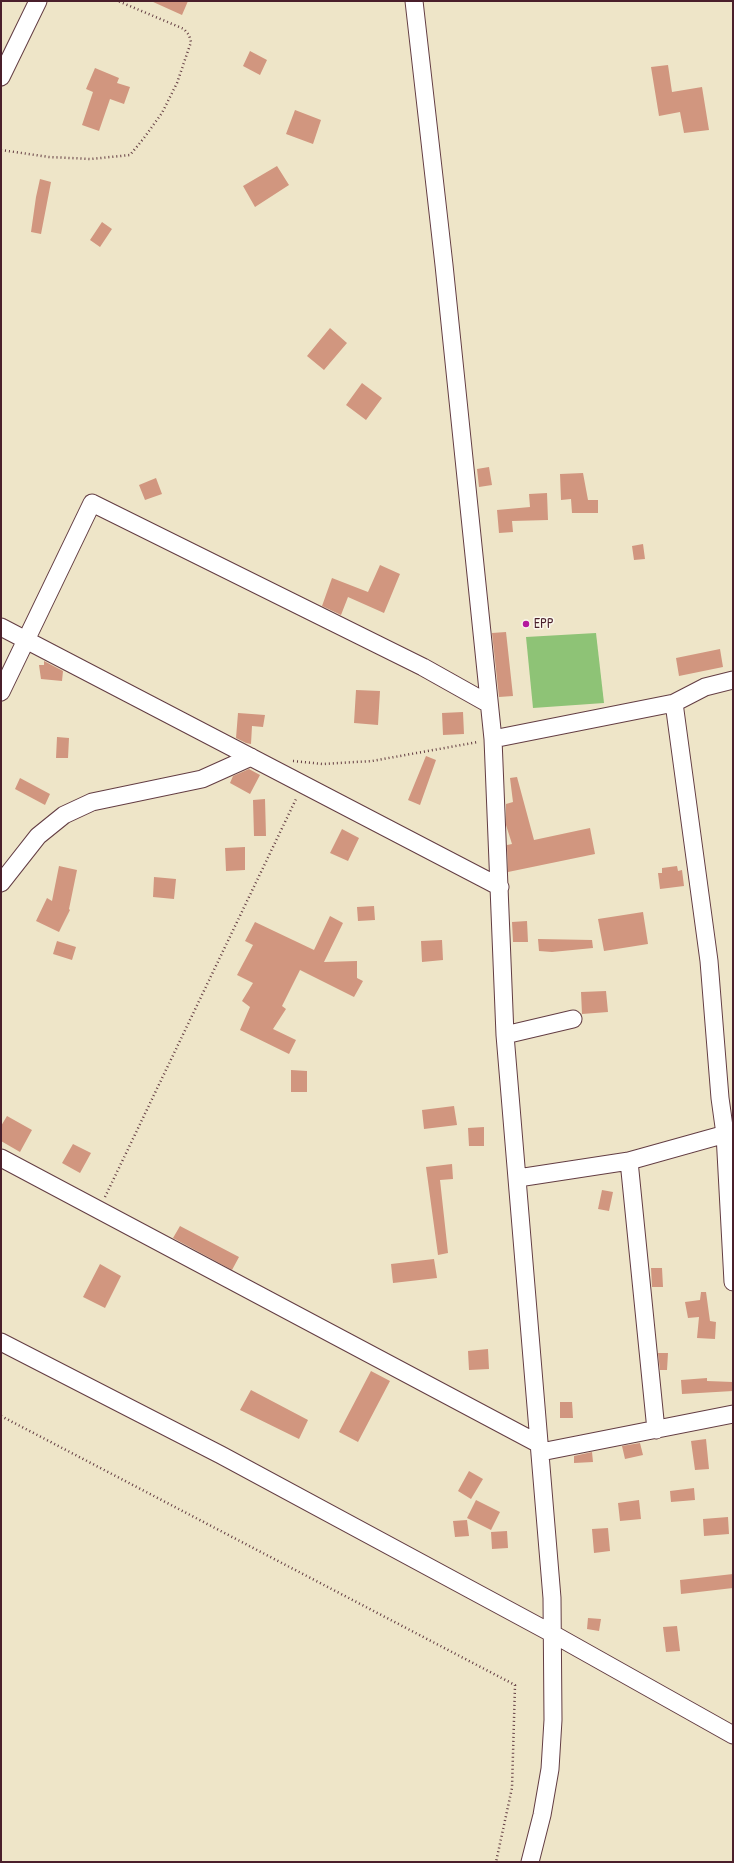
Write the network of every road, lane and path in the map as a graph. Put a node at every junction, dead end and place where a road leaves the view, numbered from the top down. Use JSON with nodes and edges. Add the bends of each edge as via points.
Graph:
{"nodes":[{"id":1,"x":38,"y":1,"type":"edge"},
{"id":2,"x":118,"y":1,"type":"edge"},
{"id":3,"x":414,"y":1,"type":"edge"},
{"id":4,"x":1,"y":78,"type":"edge"},
{"id":5,"x":1,"y":150,"type":"edge"},
{"id":6,"x":1,"y":627,"type":"edge"},
{"id":7,"x":26,"y":639,"type":"junction"},
{"id":8,"x":733,"y":680,"type":"edge"},
{"id":9,"x":1,"y":692,"type":"edge"},
{"id":10,"x":674,"y":703,"type":"junction"},
{"id":11,"x":489,"y":704,"type":"junction"},
{"id":12,"x":493,"y":739,"type":"junction"},
{"id":13,"x":251,"y":757,"type":"junction"},
{"id":14,"x":287,"y":760,"type":"dead end"},
{"id":15,"x":303,"y":784,"type":"junction"},
{"id":16,"x":1,"y":883,"type":"edge"},
{"id":17,"x":500,"y":887,"type":"junction"},
{"id":18,"x":572,"y":1019,"type":"dead end"},
{"id":19,"x":505,"y":1036,"type":"junction"},
{"id":20,"x":729,"y":1133,"type":"edge"},
{"id":21,"x":1,"y":1158,"type":"edge"},
{"id":22,"x":628,"y":1161,"type":"junction"},
{"id":23,"x":518,"y":1178,"type":"junction"},
{"id":24,"x":99,"y":1210,"type":"junction"},
{"id":25,"x":733,"y":1282,"type":"edge"},
{"id":26,"x":1,"y":1342,"type":"edge"},
{"id":27,"x":733,"y":1414,"type":"edge"},
{"id":28,"x":1,"y":1416,"type":"edge"},
{"id":29,"x":656,"y":1430,"type":"junction"},
{"id":30,"x":540,"y":1448,"type":"junction"},
{"id":31,"x":553,"y":1634,"type":"junction"},
{"id":32,"x":733,"y":1735,"type":"edge"},
{"id":33,"x":496,"y":1862,"type":"edge"},
{"id":34,"x":530,"y":1862,"type":"edge"}],
"edges":[{"from":1,"to":4,"type":"street"},
{"from":2,"to":5,"type":"path","via":[[184,29],[191,42],[177,83],[165,107],[144,138],[130,155],[91,158]]},
{"from":3,"to":11,"type":"street"},
{"from":6,"to":7,"type":"street"},
{"from":7,"to":9,"type":"street"},
{"from":7,"to":11,"type":"street","via":[[92,503],[423,666]]},
{"from":7,"to":13,"type":"street"},
{"from":8,"to":10,"type":"street","via":[[705,687]]},
{"from":10,"to":12,"type":"street"},
{"from":10,"to":20,"type":"street","via":[[709,961],[720,1098]]},
{"from":11,"to":12,"type":"street"},
{"from":12,"to":14,"type":"path","via":[[372,761],[323,764]]},
{"from":12,"to":17,"type":"street"},
{"from":13,"to":15,"type":"street"},
{"from":13,"to":16,"type":"street","via":[[202,779],[92,802],[64,815],[38,836]]},
{"from":15,"to":17,"type":"street"},
{"from":15,"to":24,"type":"path"},
{"from":17,"to":19,"type":"street","via":[[499,924]]},
{"from":18,"to":19,"type":"street"},
{"from":19,"to":23,"type":"street"},
{"from":20,"to":22,"type":"street"},
{"from":20,"to":25,"type":"street"},
{"from":21,"to":24,"type":"street"},
{"from":22,"to":23,"type":"street"},
{"from":22,"to":29,"type":"street"},
{"from":23,"to":30,"type":"street"},
{"from":24,"to":30,"type":"street"},
{"from":26,"to":31,"type":"street","via":[[221,1455]]},
{"from":27,"to":29,"type":"street"},
{"from":28,"to":33,"type":"path","via":[[515,1686],[512,1788]]},
{"from":29,"to":30,"type":"street"},
{"from":30,"to":31,"type":"street"},
{"from":31,"to":32,"type":"street"},
{"from":31,"to":34,"type":"street","via":[[550,1769]]}]}
